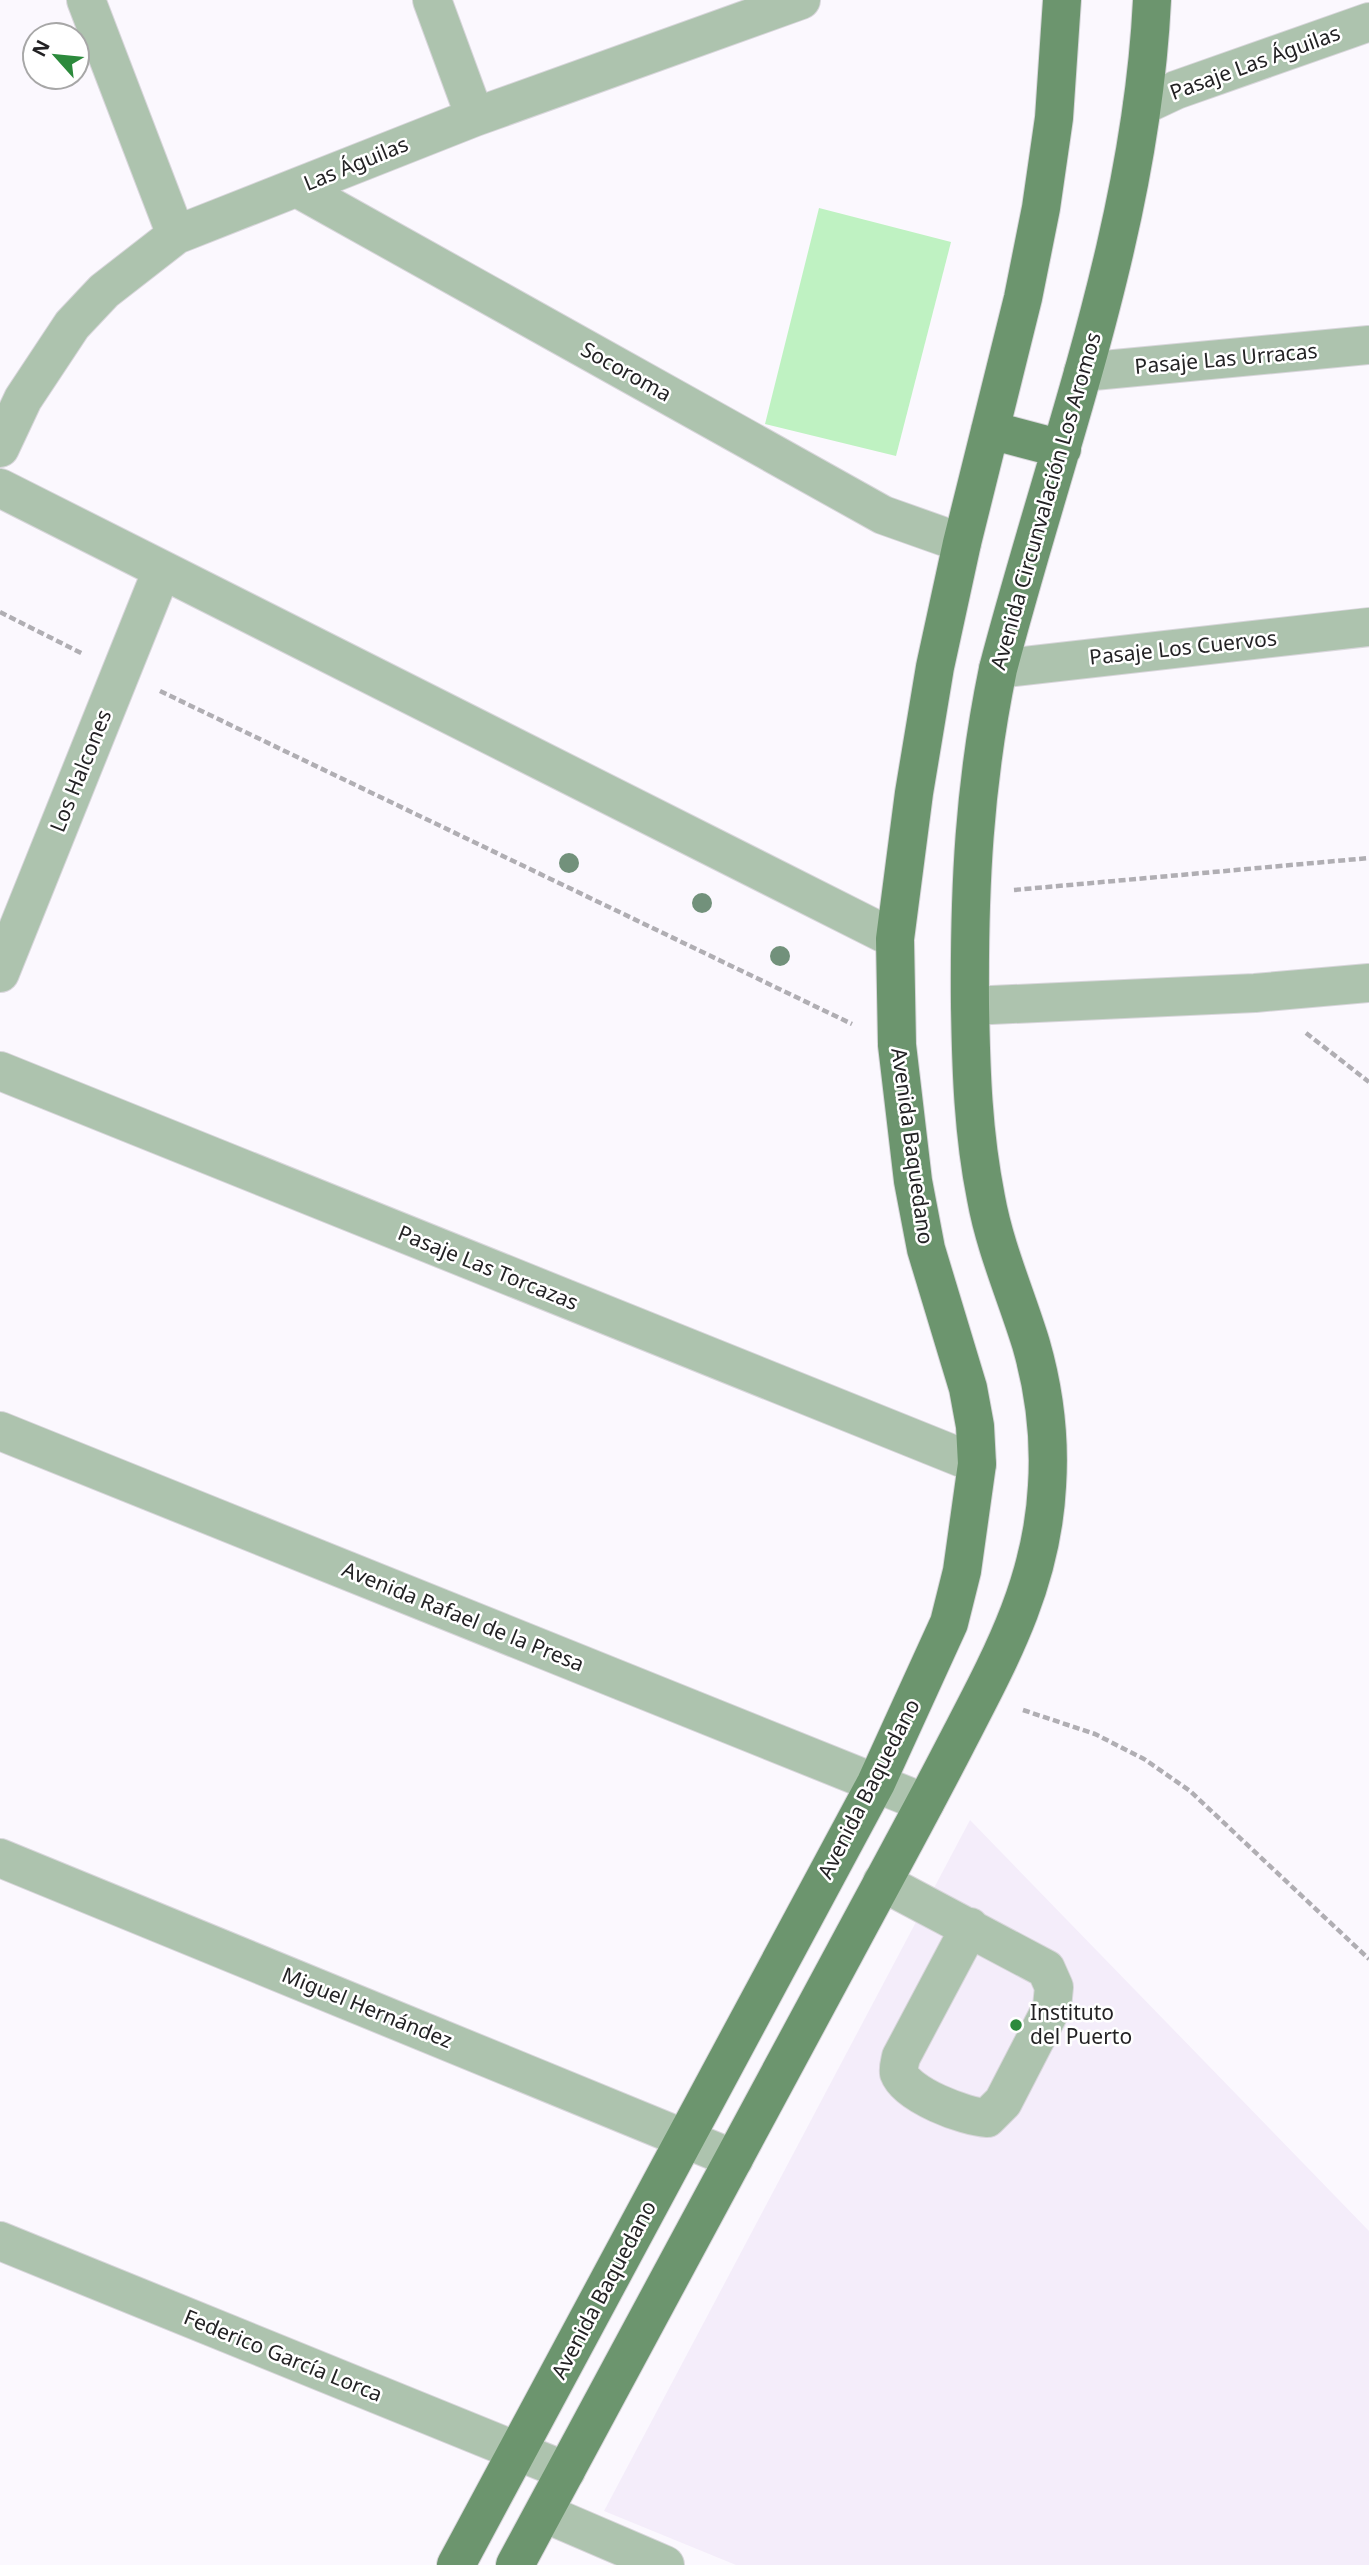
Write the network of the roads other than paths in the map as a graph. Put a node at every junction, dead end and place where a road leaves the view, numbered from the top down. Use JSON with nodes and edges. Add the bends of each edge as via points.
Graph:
{"nodes":[{"id":1,"x":86,"y":0,"type":"edge"},
{"id":2,"x":432,"y":0,"type":"edge"},
{"id":3,"x":1062,"y":0,"type":"edge"},
{"id":4,"x":1152,"y":0,"type":"edge"},
{"id":5,"x":797,"y":1,"type":"edge"},
{"id":6,"x":1369,"y":22,"type":"edge"},
{"id":7,"x":1142,"y":106,"type":"junction"},
{"id":8,"x":475,"y":117,"type":"junction"},
{"id":9,"x":297,"y":188,"type":"junction"},
{"id":10,"x":176,"y":235,"type":"junction"},
{"id":11,"x":1369,"y":345,"type":"edge"},
{"id":12,"x":1083,"y":372,"type":"junction"},
{"id":13,"x":990,"y":430,"type":"junction"},
{"id":14,"x":0,"y":448,"type":"edge"},
{"id":15,"x":1062,"y":449,"type":"junction"},
{"id":16,"x":0,"y":488,"type":"edge"},
{"id":17,"x":962,"y":543,"type":"junction"},
{"id":18,"x":162,"y":569,"type":"junction"},
{"id":19,"x":1369,"y":627,"type":"edge"},
{"id":20,"x":998,"y":669,"type":"junction"},
{"id":21,"x":895,"y":939,"type":"junction"},
{"id":22,"x":0,"y":973,"type":"edge"},
{"id":23,"x":1369,"y":983,"type":"edge"},
{"id":24,"x":970,"y":1006,"type":"junction"},
{"id":25,"x":0,"y":1071,"type":"edge"},
{"id":26,"x":0,"y":1431,"type":"edge"},
{"id":27,"x":977,"y":1464,"type":"junction"},
{"id":28,"x":876,"y":1783,"type":"junction"},
{"id":29,"x":925,"y":1803,"type":"junction"},
{"id":30,"x":0,"y":1858,"type":"edge"},
{"id":31,"x":882,"y":1882,"type":"junction"},
{"id":32,"x":970,"y":1927,"type":"junction"},
{"id":33,"x":685,"y":2138,"type":"junction"},
{"id":34,"x":734,"y":2159,"type":"junction"},
{"id":35,"x":0,"y":2241,"type":"edge"},
{"id":36,"x":517,"y":2452,"type":"junction"},
{"id":37,"x":566,"y":2471,"type":"junction"},
{"id":38,"x":544,"y":2513,"type":"junction"},
{"id":39,"x":456,"y":2565,"type":"edge"},
{"id":40,"x":515,"y":2565,"type":"edge"},
{"id":41,"x":665,"y":2565,"type":"edge"}],
"edges":[{"from":1,"to":10,"type":"street"},
{"from":2,"to":8,"type":"street"},
{"from":3,"to":13,"type":"main road","via":[[1054,118],[1041,208]]},
{"from":4,"to":7,"type":"main road","name":"Avenida Circunvalación Los Aromos"},
{"from":5,"to":8,"type":"street","name":"Las Águilas"},
{"from":6,"to":7,"type":"street","name":"Pasaje Las Águilas"},
{"from":7,"to":12,"type":"main road","name":"Avenida Circunvalación Los Aromos","via":[[1108,285]]},
{"from":8,"to":9,"type":"street","name":"Las Águilas"},
{"from":9,"to":10,"type":"street","name":"Las Águilas"},
{"from":9,"to":17,"type":"street","name":"Socoroma","via":[[883,515]]},
{"from":10,"to":14,"type":"street","name":"Las Águilas","via":[[104,291],[72,325],[23,399]]},
{"from":11,"to":12,"type":"street","name":"Pasaje Las Urracas"},
{"from":12,"to":15,"type":"main road","name":"Avenida Circunvalación Los Aromos"},
{"from":13,"to":15,"type":"main road"},
{"from":13,"to":17,"type":"main road"},
{"from":15,"to":20,"type":"main road","name":"Avenida Circunvalación Los Aromos"},
{"from":16,"to":18,"type":"street"},
{"from":17,"to":21,"type":"main road","via":[[914,793]]},
{"from":18,"to":21,"type":"street"},
{"from":18,"to":22,"type":"street","name":"Los Halcones"},
{"from":19,"to":20,"type":"street","name":"Pasaje Los Cuervos"},
{"from":20,"to":24,"type":"main road","name":"Avenida Circunvalación Los Aromos","via":[[978,783],[969,894]]},
{"from":21,"to":27,"type":"main road","name":"Avenida Baquedano","via":[[897,1045],[913,1181],[926,1249],[968,1388]]},
{"from":23,"to":24,"type":"street"},
{"from":24,"to":29,"type":"main road","via":[[978,1153],[1000,1255],[1032,1348],[1042,1393],[1048,1485],[1029,1589],[1011,1639]]},
{"from":25,"to":27,"type":"street","name":"Pasaje Las Torcazas"},
{"from":26,"to":28,"type":"street","name":"Avenida Rafael de la Presa"},
{"from":27,"to":28,"type":"main road","name":"Avenida Baquedano","via":[[970,1531],[949,1623]]},
{"from":28,"to":29,"type":"street","name":"Avenida Rafael de la Presa"},
{"from":28,"to":33,"type":"main road","name":"Avenida Baquedano"},
{"from":29,"to":31,"type":"main road"},
{"from":30,"to":33,"type":"street","name":"Miguel Hernández"},
{"from":31,"to":32,"type":"street"},
{"from":31,"to":34,"type":"main road"},
{"from":32,"to":32,"type":"street","via":[[901,2057],[898,2071],[908,2087],[969,2117],[987,2118],[1003,2102],[1052,2007],[1054,1987],[1046,1969]]},
{"from":33,"to":34,"type":"street","name":"Miguel Hernández"},
{"from":33,"to":36,"type":"main road","name":"Avenida Baquedano"},
{"from":34,"to":37,"type":"main road"},
{"from":35,"to":36,"type":"street","name":"Federico García Lorca"},
{"from":36,"to":37,"type":"street","name":"Federico García Lorca"},
{"from":36,"to":39,"type":"main road","name":"Avenida Baquedano"},
{"from":37,"to":38,"type":"main road"},
{"from":38,"to":40,"type":"main road"},
{"from":38,"to":41,"type":"street"}]}
